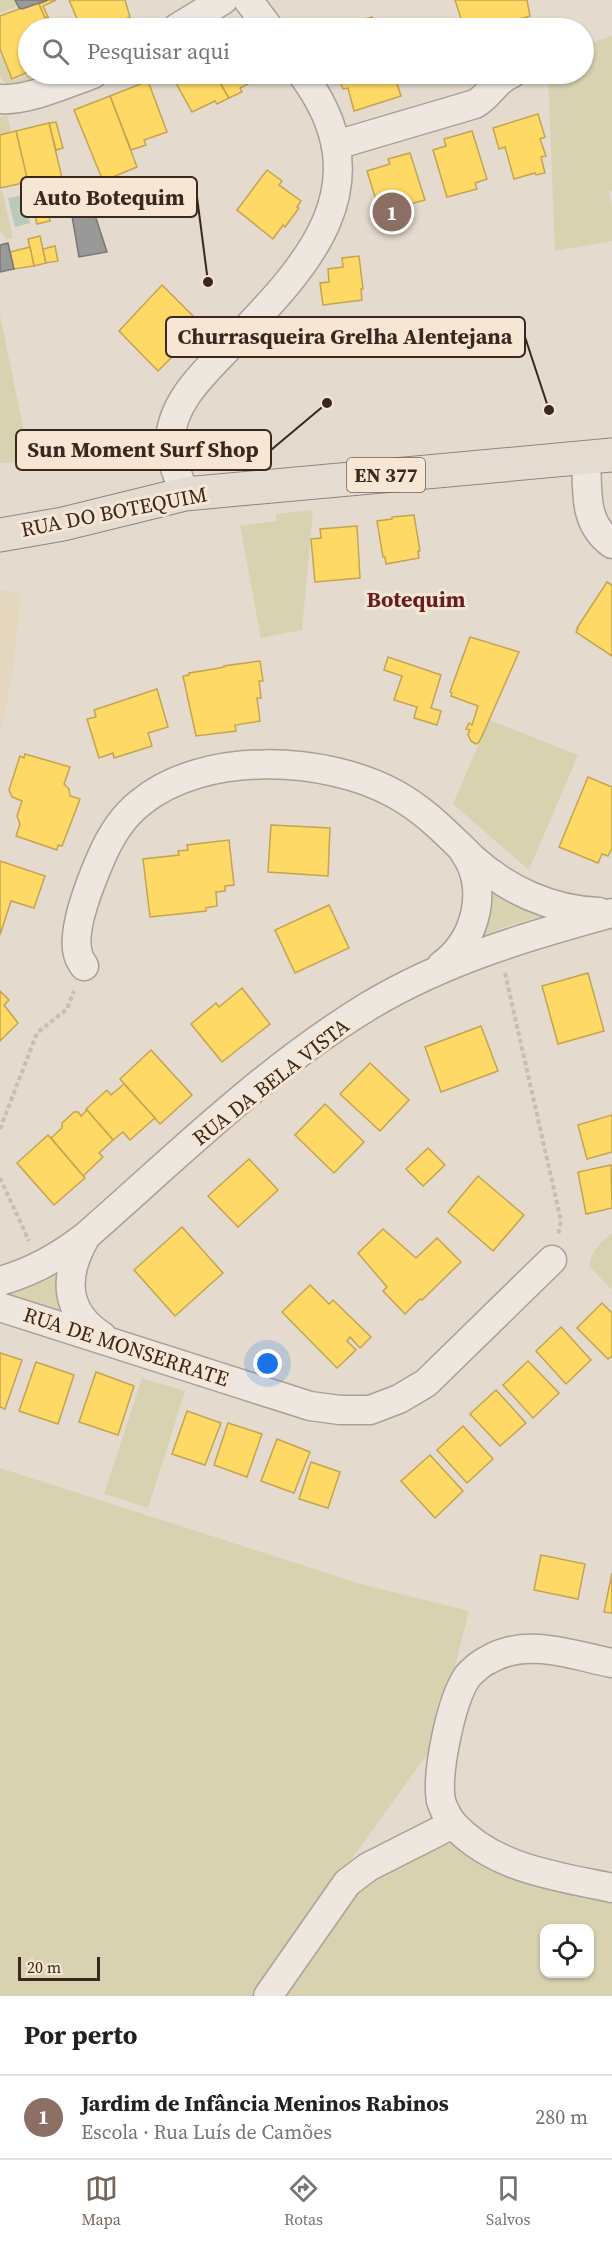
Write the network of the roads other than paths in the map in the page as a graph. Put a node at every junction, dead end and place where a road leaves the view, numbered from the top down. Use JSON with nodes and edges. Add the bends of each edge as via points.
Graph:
{"nodes":[{"id":1,"x":223,"y":0,"type":"edge"},
{"id":2,"x":248,"y":0,"type":"edge"},
{"id":3,"x":193,"y":18,"type":"edge"},
{"id":4,"x":262,"y":18,"type":"edge"},
{"id":5,"x":65,"y":84,"type":"edge"},
{"id":6,"x":309,"y":84,"type":"edge"},
{"id":7,"x":497,"y":84,"type":"edge"},
{"id":8,"x":0,"y":99,"type":"edge"},
{"id":9,"x":336,"y":145,"type":"junction"},
{"id":10,"x":599,"y":456,"type":"edge"},
{"id":11,"x":185,"y":494,"type":"junction"},
{"id":12,"x":0,"y":535,"type":"edge"},
{"id":13,"x":612,"y":544,"type":"edge"},
{"id":14,"x":456,"y":840,"type":"junction"},
{"id":15,"x":612,"y":912,"type":"edge"},
{"id":16,"x":84,"y":966,"type":"road end"},
{"id":17,"x":427,"y":976,"type":"junction"},
{"id":18,"x":86,"y":1236,"type":"junction"},
{"id":19,"x":552,"y":1260,"type":"road end"},
{"id":20,"x":0,"y":1281,"type":"edge"},
{"id":21,"x":0,"y":1307,"type":"edge"},
{"id":22,"x":109,"y":1341,"type":"junction"},
{"id":23,"x":612,"y":1663,"type":"edge"},
{"id":24,"x":453,"y":1824,"type":"junction"},
{"id":25,"x":612,"y":1888,"type":"edge"},
{"id":26,"x":268,"y":1996,"type":"edge"}],
"edges":[{"from":1,"to":3,"type":"street"},
{"from":2,"to":4,"type":"street"},
{"from":5,"to":8,"type":"street","via":[[10,100]]},
{"from":6,"to":9,"type":"street","via":[[332,125]]},
{"from":7,"to":9,"type":"street","via":[[476,104]]},
{"from":9,"to":11,"type":"street","via":[[336,197],[314,248],[270,304],[197,380],[175,417],[170,442]]},
{"from":10,"to":11,"type":"main road","name":"RUA DO BOTEQUIM","number":"EN 377"},
{"from":10,"to":13,"type":"street","via":[[592,519]]},
{"from":11,"to":12,"type":"main road","name":"RUA DO BOTEQUIM","number":"EN 377"},
{"from":14,"to":15,"type":"street","via":[[492,874],[521,893],[561,907]]},
{"from":14,"to":16,"type":"street","via":[[424,812],[394,794],[359,779],[320,770],[250,765],[184,778],[140,803],[108,842],[80,921],[78,954]]},
{"from":14,"to":17,"type":"street","via":[[476,876],[476,908],[463,943],[450,959]]},
{"from":15,"to":17,"type":"street","name":"RUA DA BELA VISTA","via":[[499,946]]},
{"from":17,"to":18,"type":"street","name":"RUA DA BELA VISTA","via":[[368,1007],[311,1044],[243,1098]]},
{"from":18,"to":20,"type":"street","name":"RUA DA BELA VISTA","via":[[64,1254]]},
{"from":18,"to":22,"type":"street","via":[[70,1275],[71,1295],[77,1313]]},
{"from":19,"to":22,"type":"street","name":"RUA DE MONSERRATE","via":[[426,1383],[370,1410],[310,1406]]},
{"from":21,"to":22,"type":"street","name":"RUA DE MONSERRATE"},
{"from":23,"to":24,"type":"street","via":[[542,1648],[516,1649],[488,1659],[467,1677],[454,1707],[442,1760],[441,1802]]},
{"from":24,"to":25,"type":"street","via":[[487,1851],[518,1867]]},
{"from":24,"to":26,"type":"street","via":[[368,1867],[347,1883]]}]}
